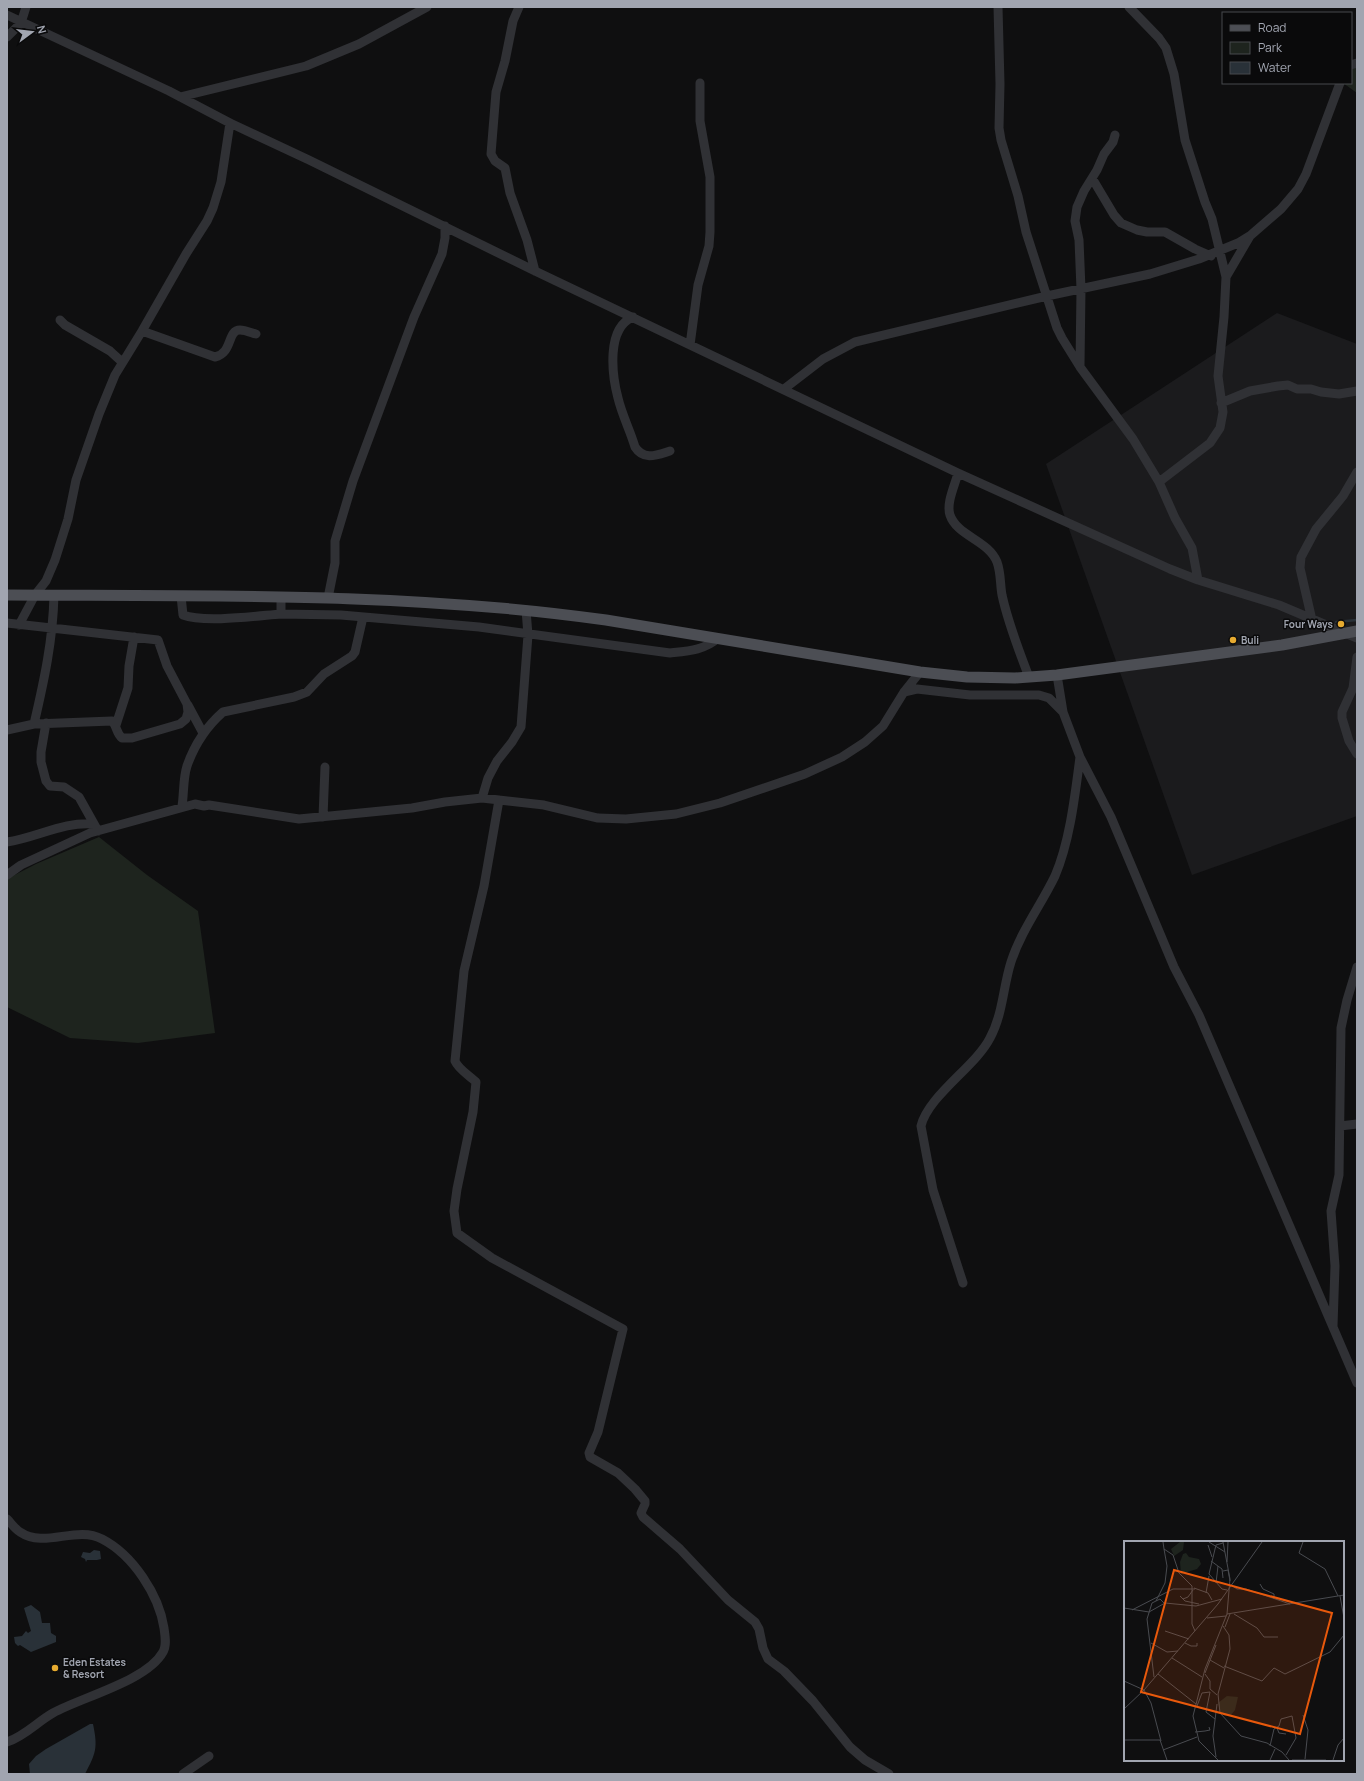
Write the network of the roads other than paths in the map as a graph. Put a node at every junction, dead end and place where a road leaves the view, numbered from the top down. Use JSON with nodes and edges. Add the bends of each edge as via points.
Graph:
{"nodes":[{"id":1,"x":26,"y":7,"type":"edge"},
{"id":2,"x":427,"y":7,"type":"edge"},
{"id":3,"x":519,"y":7,"type":"edge"},
{"id":4,"x":998,"y":7,"type":"edge"},
{"id":5,"x":1129,"y":7,"type":"edge"},
{"id":6,"x":7,"y":15,"type":"edge"},
{"id":7,"x":21,"y":23,"type":"junction"},
{"id":8,"x":7,"y":37,"type":"edge"},
{"id":9,"x":700,"y":83,"type":"dead end"},
{"id":10,"x":1340,"y":84,"type":"edge"},
{"id":11,"x":180,"y":97,"type":"junction"},
{"id":12,"x":230,"y":123,"type":"junction"},
{"id":13,"x":1115,"y":135,"type":"dead end"},
{"id":14,"x":1092,"y":178,"type":"junction"},
{"id":15,"x":445,"y":226,"type":"junction"},
{"id":16,"x":1251,"y":234,"type":"junction"},
{"id":17,"x":1220,"y":250,"type":"junction"},
{"id":18,"x":1208,"y":255,"type":"junction"},
{"id":19,"x":1224,"y":267,"type":"junction"},
{"id":20,"x":535,"y":270,"type":"junction"},
{"id":21,"x":1226,"y":277,"type":"junction"},
{"id":22,"x":1081,"y":289,"type":"junction"},
{"id":23,"x":1047,"y":296,"type":"junction"},
{"id":24,"x":633,"y":317,"type":"junction"},
{"id":25,"x":60,"y":320,"type":"dead end"},
{"id":26,"x":142,"y":331,"type":"junction"},
{"id":27,"x":256,"y":334,"type":"dead end"},
{"id":28,"x":690,"y":345,"type":"junction"},
{"id":29,"x":122,"y":362,"type":"junction"},
{"id":30,"x":1080,"y":367,"type":"junction"},
{"id":31,"x":784,"y":389,"type":"junction"},
{"id":32,"x":1357,"y":391,"type":"edge"},
{"id":33,"x":1221,"y":403,"type":"junction"},
{"id":34,"x":670,"y":451,"type":"dead end"},
{"id":35,"x":958,"y":474,"type":"junction"},
{"id":36,"x":1356,"y":477,"type":"edge"},
{"id":37,"x":1159,"y":482,"type":"junction"},
{"id":38,"x":1198,"y":580,"type":"junction"},
{"id":39,"x":7,"y":595,"type":"edge"},
{"id":40,"x":36,"y":595,"type":"junction"},
{"id":41,"x":54,"y":595,"type":"junction"},
{"id":42,"x":181,"y":596,"type":"junction"},
{"id":43,"x":281,"y":598,"type":"junction"},
{"id":44,"x":328,"y":598,"type":"junction"},
{"id":45,"x":526,"y":610,"type":"junction"},
{"id":46,"x":281,"y":614,"type":"junction"},
{"id":47,"x":363,"y":616,"type":"junction"},
{"id":48,"x":1312,"y":620,"type":"junction"},
{"id":49,"x":7,"y":623,"type":"edge"},
{"id":50,"x":19,"y":625,"type":"junction"},
{"id":51,"x":53,"y":629,"type":"junction"},
{"id":52,"x":1354,"y":634,"type":"edge"},
{"id":53,"x":528,"y":635,"type":"junction"},
{"id":54,"x":134,"y":637,"type":"junction"},
{"id":55,"x":718,"y":638,"type":"junction"},
{"id":56,"x":1357,"y":657,"type":"edge"},
{"id":57,"x":920,"y":672,"type":"junction"},
{"id":58,"x":1057,"y":674,"type":"junction"},
{"id":59,"x":1029,"y":677,"type":"junction"},
{"id":60,"x":904,"y":692,"type":"junction"},
{"id":61,"x":187,"y":704,"type":"junction"},
{"id":62,"x":1063,"y":712,"type":"junction"},
{"id":63,"x":46,"y":723,"type":"junction"},
{"id":64,"x":34,"y":724,"type":"junction"},
{"id":65,"x":116,"y":725,"type":"junction"},
{"id":66,"x":7,"y":730,"type":"edge"},
{"id":67,"x":203,"y":733,"type":"junction"},
{"id":68,"x":1357,"y":754,"type":"edge"},
{"id":69,"x":1080,"y":757,"type":"junction"},
{"id":70,"x":325,"y":767,"type":"dead end"},
{"id":71,"x":482,"y":798,"type":"junction"},
{"id":72,"x":499,"y":800,"type":"junction"},
{"id":73,"x":182,"y":806,"type":"junction"},
{"id":74,"x":323,"y":817,"type":"junction"},
{"id":75,"x":96,"y":827,"type":"junction"},
{"id":76,"x":7,"y":842,"type":"edge"},
{"id":77,"x":7,"y":875,"type":"edge"},
{"id":78,"x":1357,"y":967,"type":"edge"},
{"id":79,"x":1357,"y":1124,"type":"edge"},
{"id":80,"x":1340,"y":1126,"type":"junction"},
{"id":81,"x":963,"y":1283,"type":"dead end"},
{"id":82,"x":1333,"y":1329,"type":"junction"},
{"id":83,"x":1357,"y":1383,"type":"edge"},
{"id":84,"x":7,"y":1519,"type":"edge"},
{"id":85,"x":7,"y":1528,"type":"edge"},
{"id":86,"x":18,"y":1531,"type":"junction"},
{"id":87,"x":7,"y":1742,"type":"edge"},
{"id":88,"x":209,"y":1756,"type":"dead end"},
{"id":89,"x":183,"y":1774,"type":"edge"},
{"id":90,"x":889,"y":1774,"type":"edge"}],
"edges":[{"from":1,"to":7,"type":"street"},
{"from":2,"to":11,"type":"street","via":[[360,44],[306,66]]},
{"from":3,"to":20,"type":"street","via":[[513,21],[496,92],[491,154],[495,161],[505,168],[510,193]]},
{"from":4,"to":23,"type":"street","via":[[1001,140],[1026,232]]},
{"from":5,"to":17,"type":"street","via":[[1166,48],[1174,74],[1185,140]]},
{"from":6,"to":7,"type":"street"},
{"from":7,"to":8,"type":"street"},
{"from":7,"to":11,"type":"street"},
{"from":9,"to":28,"type":"street","via":[[700,121],[710,177],[710,232],[709,246],[698,285]]},
{"from":10,"to":16,"type":"street","via":[[1298,189],[1281,209]]},
{"from":11,"to":12,"type":"street"},
{"from":12,"to":15,"type":"street"},
{"from":12,"to":26,"type":"street","via":[[221,182],[213,208]]},
{"from":13,"to":14,"type":"street"},
{"from":14,"to":18,"type":"street","via":[[1120,223],[1137,230],[1164,232]]},
{"from":14,"to":22,"type":"street","via":[[1077,207],[1075,221],[1079,240]]},
{"from":15,"to":20,"type":"street"},
{"from":15,"to":44,"type":"street","via":[[442,254],[414,317],[353,481],[335,541],[335,563]]},
{"from":16,"to":17,"type":"street","via":[[1238,243]]},
{"from":16,"to":21,"type":"street"},
{"from":17,"to":18,"type":"street"},
{"from":17,"to":19,"type":"street"},
{"from":18,"to":19,"type":"street","via":[[1219,260]]},
{"from":18,"to":22,"type":"street","via":[[1150,274]]},
{"from":19,"to":21,"type":"street"},
{"from":20,"to":24,"type":"street"},
{"from":21,"to":33,"type":"street","via":[[1218,376]]},
{"from":22,"to":23,"type":"street"},
{"from":22,"to":30,"type":"street"},
{"from":23,"to":30,"type":"street","via":[[1062,338]]},
{"from":23,"to":31,"type":"street","via":[[855,342],[823,359]]},
{"from":24,"to":28,"type":"street"},
{"from":24,"to":34,"type":"street","via":[[622,324],[614,343],[613,364],[617,397],[638,452],[653,456]]},
{"from":25,"to":29,"type":"street","via":[[110,351]]},
{"from":26,"to":27,"type":"street","via":[[215,357],[222,356],[238,330]]},
{"from":26,"to":29,"type":"street"},
{"from":28,"to":31,"type":"street"},
{"from":29,"to":40,"type":"street","via":[[114,375],[81,465],[66,529],[55,560],[46,582]]},
{"from":30,"to":37,"type":"street","via":[[1133,439]]},
{"from":31,"to":35,"type":"street"},
{"from":32,"to":33,"type":"street","via":[[1339,394],[1297,389],[1288,385],[1250,391]]},
{"from":33,"to":37,"type":"street","via":[[1220,428],[1210,443]]},
{"from":35,"to":38,"type":"street","via":[[1134,554]]},
{"from":35,"to":59,"type":"street","via":[[949,506],[950,514],[959,528],[984,544],[997,562],[1002,596]]},
{"from":36,"to":48,"type":"street","via":[[1316,529],[1301,557],[1300,568]]},
{"from":37,"to":38,"type":"street","via":[[1192,548]]},
{"from":38,"to":48,"type":"street","via":[[1279,605]]},
{"from":39,"to":40,"type":"main road"},
{"from":40,"to":41,"type":"main road"},
{"from":40,"to":50,"type":"street"},
{"from":41,"to":42,"type":"main road"},
{"from":41,"to":51,"type":"street"},
{"from":42,"to":43,"type":"main road"},
{"from":42,"to":46,"type":"street","via":[[183,615],[189,618]]},
{"from":43,"to":44,"type":"main road"},
{"from":43,"to":46,"type":"street"},
{"from":44,"to":45,"type":"main road","via":[[413,601]]},
{"from":45,"to":53,"type":"street"},
{"from":45,"to":55,"type":"main road"},
{"from":46,"to":47,"type":"street"},
{"from":47,"to":53,"type":"street","via":[[479,627]]},
{"from":47,"to":67,"type":"street","via":[[355,652],[324,674],[307,692],[223,712]]},
{"from":48,"to":52,"type":"street"},
{"from":49,"to":50,"type":"street"},
{"from":50,"to":51,"type":"street"},
{"from":51,"to":54,"type":"street"},
{"from":51,"to":64,"type":"street"},
{"from":52,"to":58,"type":"main road"},
{"from":53,"to":55,"type":"street","via":[[670,653],[709,646]]},
{"from":53,"to":71,"type":"street","via":[[521,727],[497,761]]},
{"from":54,"to":61,"type":"street","via":[[158,640],[167,666]]},
{"from":54,"to":65,"type":"street","via":[[128,688]]},
{"from":55,"to":57,"type":"main road"},
{"from":56,"to":68,"type":"street","via":[[1352,694],[1342,712],[1342,718],[1349,741]]},
{"from":57,"to":59,"type":"main road","via":[[968,677]]},
{"from":57,"to":60,"type":"street"},
{"from":58,"to":59,"type":"main road"},
{"from":58,"to":62,"type":"street"},
{"from":60,"to":62,"type":"street","via":[[917,689],[970,695],[1039,694],[1050,698]]},
{"from":60,"to":72,"type":"street","via":[[883,726],[842,757],[804,774],[702,808],[644,818],[598,818],[544,805]]},
{"from":61,"to":65,"type":"street","via":[[186,718],[180,724],[140,736],[122,738]]},
{"from":61,"to":67,"type":"street"},
{"from":62,"to":69,"type":"street"},
{"from":63,"to":64,"type":"street"},
{"from":63,"to":65,"type":"street","via":[[112,721]]},
{"from":63,"to":75,"type":"street","via":[[40,752],[46,781],[50,786],[64,787],[79,797]]},
{"from":64,"to":66,"type":"street"},
{"from":67,"to":73,"type":"street","via":[[187,767]]},
{"from":69,"to":81,"type":"street","via":[[1070,821],[1061,857],[1052,881],[1021,937],[1011,963],[1002,1005],[990,1039],[933,1105],[921,1126],[933,1190]]},
{"from":69,"to":82,"type":"street","via":[[1111,817],[1174,967],[1199,1015]]},
{"from":70,"to":74,"type":"street"},
{"from":71,"to":72,"type":"street"},
{"from":71,"to":74,"type":"street"},
{"from":72,"to":90,"type":"street","via":[[484,886],[464,971],[455,1060],[458,1067],[476,1082],[473,1112],[454,1211],[457,1233],[492,1258],[623,1329],[590,1457],[618,1473],[635,1489],[645,1504],[641,1513],[643,1517],[680,1549],[728,1600],[755,1622],[768,1659],[813,1701],[850,1747],[865,1760]]},
{"from":73,"to":74,"type":"street","via":[[209,805],[299,819]]},
{"from":73,"to":75,"type":"street"},
{"from":75,"to":76,"type":"street","via":[[85,823]]},
{"from":75,"to":77,"type":"street","via":[[21,865]]},
{"from":78,"to":80,"type":"street","via":[[1341,1028]]},
{"from":79,"to":80,"type":"street"},
{"from":80,"to":82,"type":"street","via":[[1339,1174],[1331,1211],[1335,1266]]},
{"from":82,"to":83,"type":"street"},
{"from":84,"to":86,"type":"street"},
{"from":85,"to":86,"type":"street"},
{"from":86,"to":87,"type":"street","via":[[38,1538],[88,1534],[109,1544],[129,1561],[146,1581],[160,1610],[165,1646],[163,1653],[144,1670],[118,1685],[67,1706]]},
{"from":88,"to":89,"type":"street"}]}
